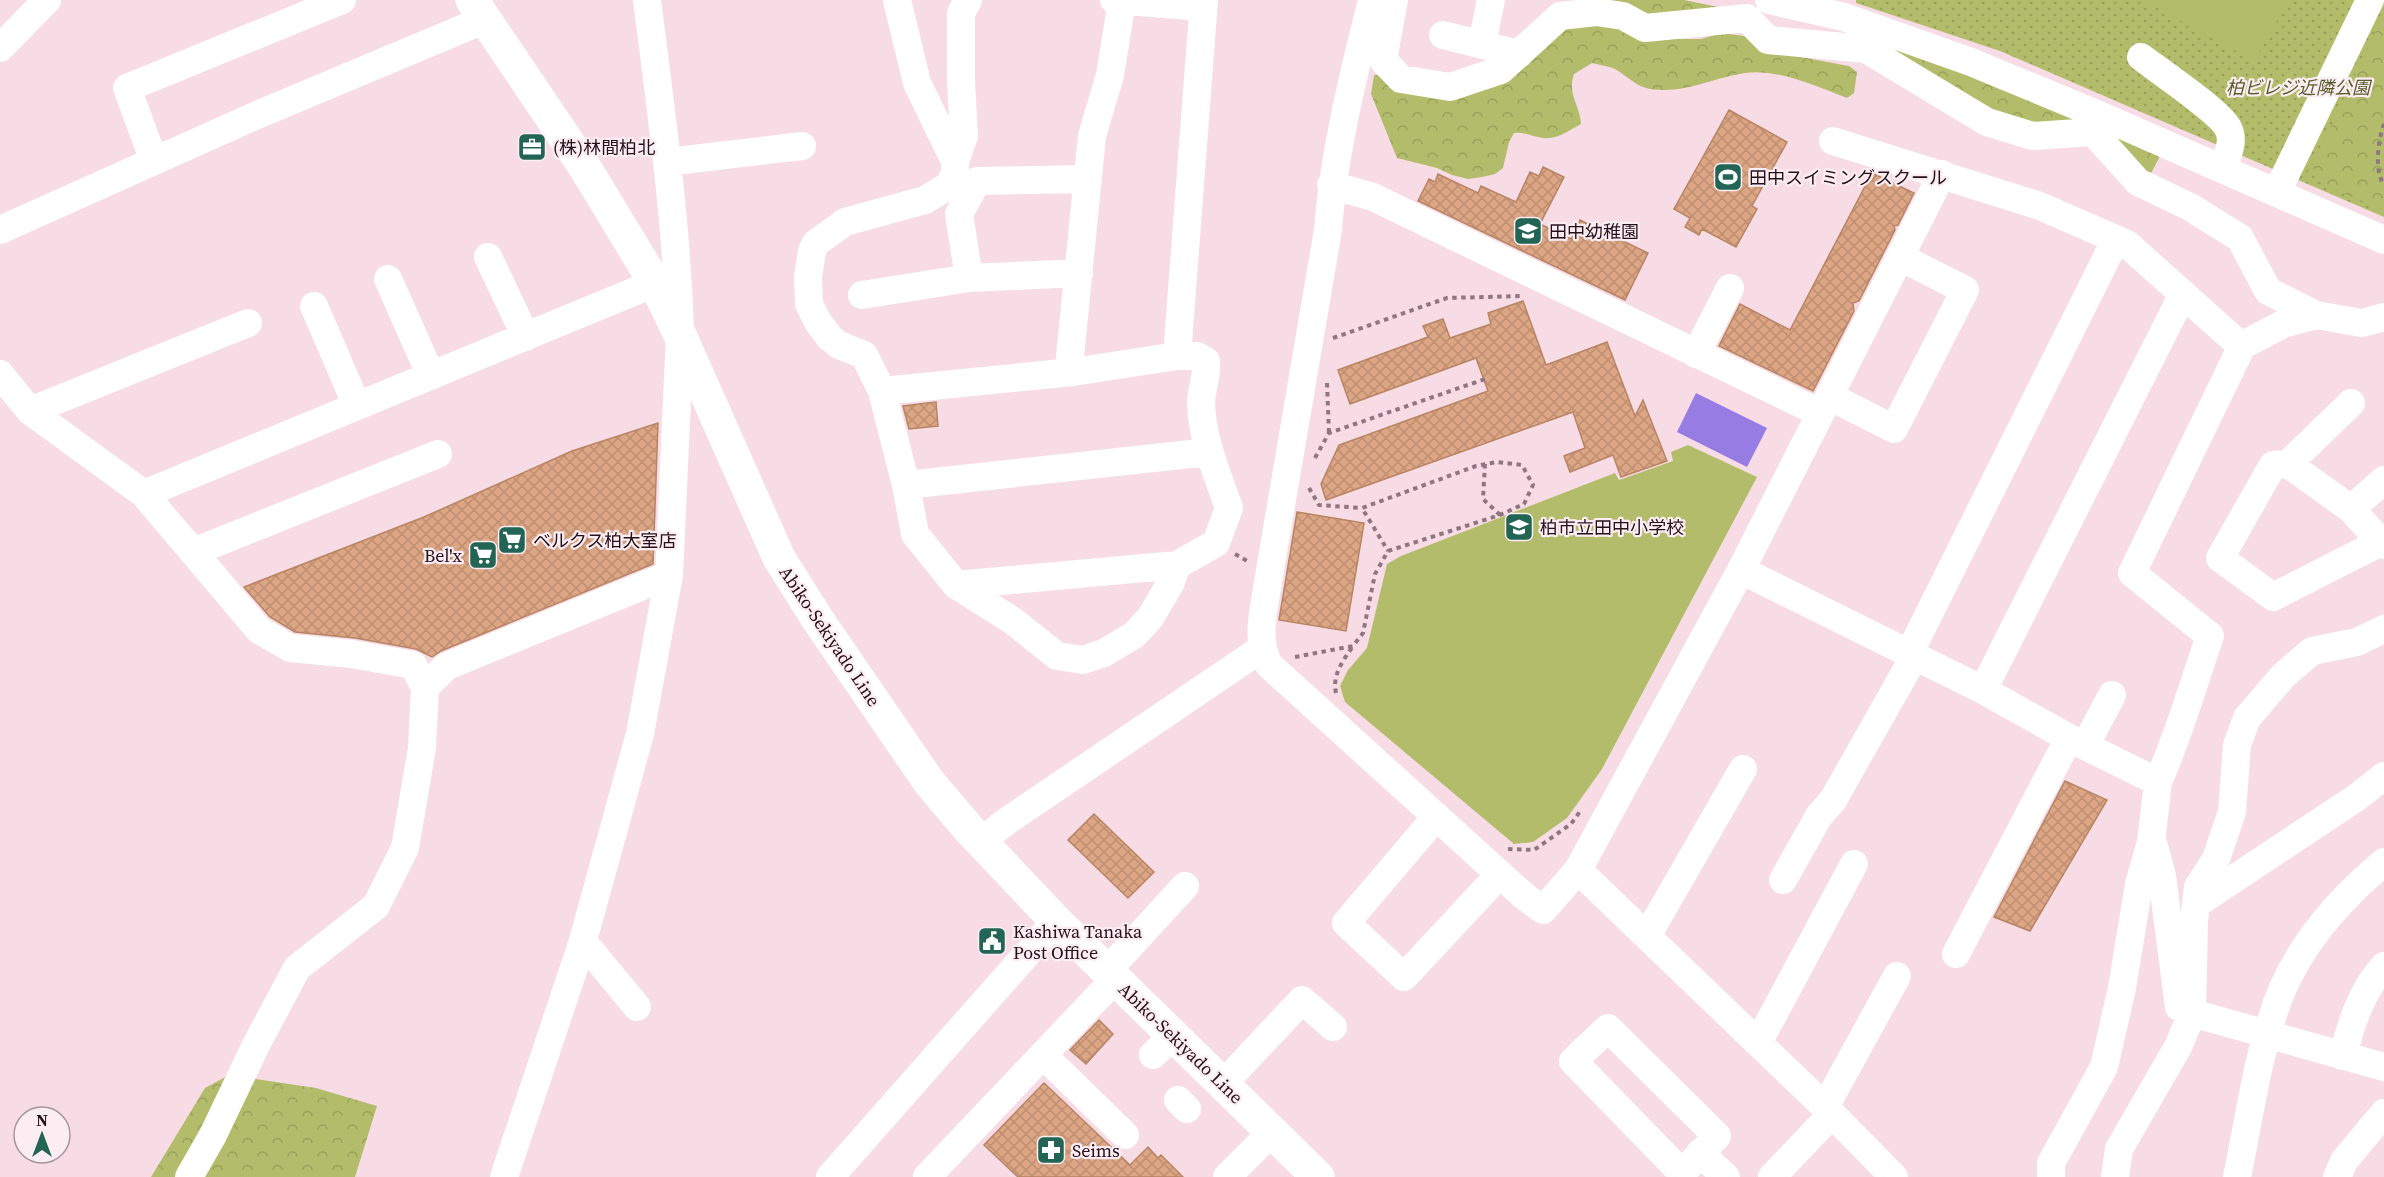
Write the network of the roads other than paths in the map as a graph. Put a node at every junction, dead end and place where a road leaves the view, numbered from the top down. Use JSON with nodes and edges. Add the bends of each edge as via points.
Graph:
{"nodes":[{"id":1,"x":47,"y":0,"type":"edge"},
{"id":2,"x":342,"y":0,"type":"edge"},
{"id":3,"x":647,"y":0,"type":"edge"},
{"id":4,"x":897,"y":0,"type":"edge"},
{"id":5,"x":968,"y":0,"type":"edge"},
{"id":6,"x":1118,"y":0,"type":"edge"},
{"id":7,"x":1372,"y":0,"type":"edge"},
{"id":8,"x":1394,"y":0,"type":"edge"},
{"id":9,"x":1491,"y":0,"type":"edge"},
{"id":10,"x":2370,"y":0,"type":"edge"},
{"id":11,"x":1204,"y":3,"type":"edge"},
{"id":12,"x":1756,"y":6,"type":"edge"},
{"id":13,"x":1846,"y":8,"type":"edge"},
{"id":14,"x":479,"y":10,"type":"edge"},
{"id":15,"x":1443,"y":35,"type":"dead end"},
{"id":16,"x":1869,"y":38,"type":"junction"},
{"id":17,"x":1482,"y":44,"type":"junction"},
{"id":18,"x":0,"y":48,"type":"edge"},
{"id":19,"x":1519,"y":54,"type":"junction"},
{"id":20,"x":2141,"y":57,"type":"dead end"},
{"id":21,"x":2096,"y":123,"type":"junction"},
{"id":22,"x":802,"y":146,"type":"dead end"},
{"id":23,"x":1838,"y":149,"type":"dead end"},
{"id":24,"x":154,"y":161,"type":"junction"},
{"id":25,"x":667,"y":162,"type":"junction"},
{"id":26,"x":955,"y":162,"type":"junction"},
{"id":27,"x":2223,"y":169,"type":"junction"},
{"id":28,"x":1942,"y":174,"type":"junction"},
{"id":29,"x":1088,"y":179,"type":"junction"},
{"id":30,"x":1331,"y":185,"type":"junction"},
{"id":31,"x":2277,"y":192,"type":"junction"},
{"id":32,"x":0,"y":230,"type":"edge"},
{"id":33,"x":2116,"y":239,"type":"junction"},
{"id":34,"x":2384,"y":240,"type":"edge"},
{"id":35,"x":488,"y":257,"type":"dead end"},
{"id":36,"x":1900,"y":257,"type":"junction"},
{"id":37,"x":1079,"y":273,"type":"junction"},
{"id":38,"x":969,"y":278,"type":"junction"},
{"id":39,"x":388,"y":279,"type":"dead end"},
{"id":40,"x":655,"y":283,"type":"junction"},
{"id":41,"x":1730,"y":288,"type":"dead end"},
{"id":42,"x":2183,"y":294,"type":"junction"},
{"id":43,"x":862,"y":295,"type":"dead end"},
{"id":44,"x":314,"y":306,"type":"dead end"},
{"id":45,"x":2316,"y":315,"type":"junction"},
{"id":46,"x":2384,"y":317,"type":"edge"},
{"id":47,"x":248,"y":323,"type":"dead end"},
{"id":48,"x":680,"y":335,"type":"junction"},
{"id":49,"x":526,"y":337,"type":"junction"},
{"id":50,"x":2241,"y":346,"type":"junction"},
{"id":51,"x":1696,"y":354,"type":"junction"},
{"id":52,"x":1177,"y":356,"type":"junction"},
{"id":53,"x":1072,"y":372,"type":"junction"},
{"id":54,"x":0,"y":374,"type":"edge"},
{"id":55,"x":431,"y":376,"type":"junction"},
{"id":56,"x":882,"y":391,"type":"junction"},
{"id":57,"x":2351,"y":403,"type":"dead end"},
{"id":58,"x":1825,"y":404,"type":"junction"},
{"id":59,"x":357,"y":406,"type":"junction"},
{"id":60,"x":30,"y":411,"type":"junction"},
{"id":61,"x":1209,"y":452,"type":"junction"},
{"id":62,"x":438,"y":454,"type":"dead end"},
{"id":63,"x":2288,"y":464,"type":"junction"},
{"id":64,"x":2384,"y":480,"type":"edge"},
{"id":65,"x":906,"y":485,"type":"junction"},
{"id":66,"x":144,"y":494,"type":"junction"},
{"id":67,"x":2351,"y":509,"type":"junction"},
{"id":68,"x":2383,"y":542,"type":"edge"},
{"id":69,"x":193,"y":552,"type":"junction"},
{"id":70,"x":1177,"y":565,"type":"junction"},
{"id":71,"x":1741,"y":570,"type":"junction"},
{"id":72,"x":669,"y":575,"type":"junction"},
{"id":73,"x":956,"y":585,"type":"junction"},
{"id":74,"x":2384,"y":629,"type":"edge"},
{"id":75,"x":1912,"y":656,"type":"junction"},
{"id":76,"x":1265,"y":657,"type":"junction"},
{"id":77,"x":425,"y":687,"type":"junction"},
{"id":78,"x":1983,"y":690,"type":"junction"},
{"id":79,"x":2112,"y":695,"type":"dead end"},
{"id":80,"x":2077,"y":742,"type":"junction"},
{"id":81,"x":1743,"y":769,"type":"dead end"},
{"id":82,"x":2384,"y":776,"type":"edge"},
{"id":83,"x":2158,"y":782,"type":"junction"},
{"id":84,"x":1436,"y":817,"type":"junction"},
{"id":85,"x":2151,"y":836,"type":"junction"},
{"id":86,"x":980,"y":842,"type":"junction"},
{"id":87,"x":2384,"y":862,"type":"edge"},
{"id":88,"x":1854,"y":864,"type":"dead end"},
{"id":89,"x":1578,"y":870,"type":"junction"},
{"id":90,"x":1500,"y":874,"type":"junction"},
{"id":91,"x":1783,"y":880,"type":"dead end"},
{"id":92,"x":1185,"y":886,"type":"dead end"},
{"id":93,"x":2196,"y":904,"type":"junction"},
{"id":94,"x":1056,"y":921,"type":"junction"},
{"id":95,"x":1647,"y":936,"type":"junction"},
{"id":96,"x":582,"y":944,"type":"junction"},
{"id":97,"x":1956,"y":954,"type":"dead end"},
{"id":98,"x":2384,"y":966,"type":"edge"},
{"id":99,"x":1111,"y":975,"type":"junction"},
{"id":100,"x":1897,"y":976,"type":"dead end"},
{"id":101,"x":637,"y":1007,"type":"dead end"},
{"id":102,"x":2192,"y":1013,"type":"junction"},
{"id":103,"x":1333,"y":1028,"type":"dead end"},
{"id":104,"x":2267,"y":1034,"type":"junction"},
{"id":105,"x":1758,"y":1043,"type":"junction"},
{"id":106,"x":1043,"y":1055,"type":"junction"},
{"id":107,"x":2343,"y":1056,"type":"junction"},
{"id":108,"x":2384,"y":1067,"type":"edge"},
{"id":109,"x":1228,"y":1097,"type":"junction"},
{"id":110,"x":1828,"y":1110,"type":"junction"},
{"id":111,"x":2384,"y":1113,"type":"edge"},
{"id":112,"x":1272,"y":1132,"type":"junction"},
{"id":113,"x":1125,"y":1135,"type":"dead end"},
{"id":114,"x":1700,"y":1153,"type":"junction"},
{"id":115,"x":189,"y":1177,"type":"edge"},
{"id":116,"x":504,"y":1177,"type":"edge"},
{"id":117,"x":830,"y":1177,"type":"edge"},
{"id":118,"x":927,"y":1177,"type":"edge"},
{"id":119,"x":1227,"y":1177,"type":"edge"},
{"id":120,"x":1318,"y":1177,"type":"edge"},
{"id":121,"x":1726,"y":1177,"type":"edge"},
{"id":122,"x":1772,"y":1177,"type":"edge"},
{"id":123,"x":1894,"y":1177,"type":"edge"},
{"id":124,"x":2051,"y":1177,"type":"edge"},
{"id":125,"x":2115,"y":1177,"type":"edge"},
{"id":126,"x":2237,"y":1177,"type":"edge"},
{"id":127,"x":2337,"y":1177,"type":"edge"}],
"edges":[{"from":1,"to":18,"type":"street"},
{"from":2,"to":24,"type":"street","via":[[127,88]]},
{"from":3,"to":25,"type":"street"},
{"from":4,"to":26,"type":"street","via":[[917,83]]},
{"from":5,"to":26,"type":"street","via":[[961,13],[964,136]]},
{"from":6,"to":11,"type":"street"},
{"from":6,"to":29,"type":"street","via":[[1110,75],[1092,136]]},
{"from":7,"to":30,"type":"street"},
{"from":8,"to":19,"type":"street","via":[[1383,60],[1401,79],[1450,87],[1501,70]]},
{"from":9,"to":17,"type":"street"},
{"from":10,"to":31,"type":"street"},
{"from":11,"to":52,"type":"street"},
{"from":12,"to":13,"type":"street"},
{"from":12,"to":16,"type":"street","via":[[1768,39]]},
{"from":12,"to":19,"type":"street","via":[[1645,28],[1623,16],[1596,12],[1560,16]]},
{"from":13,"to":16,"type":"street"},
{"from":14,"to":24,"type":"street"},
{"from":14,"to":40,"type":"main road","name":"Abiko-Sekiyado Line","via":[[584,165]]},
{"from":15,"to":17,"type":"street"},
{"from":16,"to":21,"type":"street","via":[[1971,62]]},
{"from":16,"to":21,"type":"street","via":[[1987,122],[2033,136]]},
{"from":17,"to":19,"type":"street"},
{"from":20,"to":27,"type":"street","via":[[2228,127],[2231,141]]},
{"from":21,"to":27,"type":"street"},
{"from":21,"to":45,"type":"street","via":[[2138,182],[2190,207],[2240,238],[2268,291]]},
{"from":22,"to":25,"type":"street"},
{"from":23,"to":28,"type":"street"},
{"from":24,"to":32,"type":"street"},
{"from":25,"to":48,"type":"street"},
{"from":26,"to":56,"type":"street","via":[[955,174],[948,186],[925,200],[845,222],[816,243],[812,251],[809,304],[818,322],[839,345],[864,355]]},
{"from":27,"to":31,"type":"street"},
{"from":28,"to":33,"type":"street","via":[[2040,206]]},
{"from":28,"to":36,"type":"street"},
{"from":29,"to":37,"type":"street"},
{"from":29,"to":38,"type":"street","via":[[977,181],[959,214]]},
{"from":30,"to":51,"type":"street","via":[[1373,197],[1644,319],[1672,333]]},
{"from":30,"to":76,"type":"street","via":[[1328,230],[1268,582],[1262,625]]},
{"from":31,"to":34,"type":"street"},
{"from":33,"to":42,"type":"street","via":[[2127,244]]},
{"from":33,"to":75,"type":"street"},
{"from":35,"to":49,"type":"street"},
{"from":36,"to":58,"type":"street"},
{"from":36,"to":58,"type":"street","via":[[1965,290],[1950,320],[1894,429]]},
{"from":37,"to":38,"type":"street"},
{"from":37,"to":53,"type":"street","via":[[1070,357]]},
{"from":38,"to":43,"type":"street"},
{"from":39,"to":55,"type":"street"},
{"from":40,"to":48,"type":"main road","name":"Abiko-Sekiyado Line"},
{"from":40,"to":49,"type":"street"},
{"from":41,"to":51,"type":"street"},
{"from":42,"to":50,"type":"street"},
{"from":42,"to":78,"type":"street"},
{"from":44,"to":59,"type":"street"},
{"from":45,"to":46,"type":"street","via":[[2362,323]]},
{"from":45,"to":50,"type":"street","via":[[2283,324]]},
{"from":47,"to":60,"type":"street"},
{"from":48,"to":72,"type":"street"},
{"from":48,"to":86,"type":"main road","name":"Abiko-Sekiyado Line","via":[[779,558],[929,782]]},
{"from":49,"to":55,"type":"street"},
{"from":50,"to":83,"type":"street","via":[[2132,573],[2210,636]]},
{"from":51,"to":58,"type":"street"},
{"from":52,"to":53,"type":"street"},
{"from":52,"to":61,"type":"street","via":[[1197,356],[1206,361],[1201,401]]},
{"from":53,"to":56,"type":"street"},
{"from":54,"to":60,"type":"street"},
{"from":55,"to":59,"type":"street"},
{"from":56,"to":65,"type":"street"},
{"from":57,"to":63,"type":"street"},
{"from":58,"to":71,"type":"street"},
{"from":59,"to":66,"type":"street"},
{"from":60,"to":66,"type":"street"},
{"from":61,"to":65,"type":"street"},
{"from":61,"to":70,"type":"street","via":[[1229,508],[1216,543]]},
{"from":62,"to":69,"type":"street"},
{"from":63,"to":67,"type":"street"},
{"from":63,"to":68,"type":"street","via":[[2273,465],[2220,558],[2273,597]]},
{"from":64,"to":67,"type":"street"},
{"from":65,"to":73,"type":"street","via":[[915,534]]},
{"from":66,"to":69,"type":"street"},
{"from":67,"to":68,"type":"street"},
{"from":69,"to":77,"type":"street","via":[[259,630],[290,648],[413,665]]},
{"from":70,"to":73,"type":"street"},
{"from":70,"to":73,"type":"street","via":[[1150,618],[1134,635],[1083,660],[1057,656],[1013,621]]},
{"from":71,"to":75,"type":"street"},
{"from":71,"to":89,"type":"street"},
{"from":72,"to":77,"type":"street","via":[[447,666]]},
{"from":72,"to":96,"type":"street","via":[[640,734]]},
{"from":74,"to":93,"type":"street","via":[[2357,642],[2312,651],[2284,675],[2247,718],[2237,745],[2232,812],[2216,859],[2198,887]]},
{"from":75,"to":78,"type":"street"},
{"from":75,"to":91,"type":"street","via":[[1833,800],[1819,816]]},
{"from":76,"to":84,"type":"street"},
{"from":76,"to":86,"type":"street"},
{"from":77,"to":115,"type":"street","via":[[422,748],[405,848],[376,906],[297,968]]},
{"from":78,"to":80,"type":"street"},
{"from":79,"to":80,"type":"street"},
{"from":80,"to":83,"type":"street"},
{"from":80,"to":97,"type":"street"},
{"from":81,"to":95,"type":"street"},
{"from":82,"to":93,"type":"street"},
{"from":83,"to":85,"type":"street"},
{"from":84,"to":90,"type":"street"},
{"from":84,"to":90,"type":"street","via":[[1346,923],[1404,977]]},
{"from":85,"to":102,"type":"street","via":[[2162,876],[2179,1007]]},
{"from":85,"to":124,"type":"street","via":[[2103,1067],[2051,1163]]},
{"from":86,"to":94,"type":"main road","name":"Abiko-Sekiyado Line"},
{"from":87,"to":104,"type":"street","via":[[2336,907],[2312,938],[2282,990]]},
{"from":88,"to":105,"type":"street"},
{"from":89,"to":90,"type":"street","via":[[1544,910]]},
{"from":89,"to":95,"type":"street"},
{"from":92,"to":99,"type":"street"},
{"from":93,"to":102,"type":"street"},
{"from":94,"to":99,"type":"main road","name":"Abiko-Sekiyado Line"},
{"from":94,"to":117,"type":"street"},
{"from":95,"to":105,"type":"street"},
{"from":96,"to":101,"type":"street"},
{"from":96,"to":116,"type":"street"},
{"from":98,"to":107,"type":"street","via":[[2352,1019]]},
{"from":99,"to":106,"type":"street"},
{"from":99,"to":109,"type":"main road","name":"Abiko-Sekiyado Line","via":[[1163,1045]]},
{"from":100,"to":110,"type":"street"},
{"from":102,"to":104,"type":"street"},
{"from":102,"to":125,"type":"street","via":[[2179,1045],[2119,1149]]},
{"from":103,"to":109,"type":"street","via":[[1302,1000]]},
{"from":104,"to":107,"type":"street"},
{"from":104,"to":126,"type":"street"},
{"from":105,"to":110,"type":"street"},
{"from":106,"to":113,"type":"street"},
{"from":106,"to":118,"type":"street"},
{"from":107,"to":108,"type":"street"},
{"from":109,"to":112,"type":"main road","name":"Abiko-Sekiyado Line"},
{"from":110,"to":122,"type":"street"},
{"from":110,"to":123,"type":"street"},
{"from":111,"to":127,"type":"street","via":[[2344,1161]]},
{"from":112,"to":119,"type":"street"},
{"from":112,"to":120,"type":"main road","name":"Abiko-Sekiyado Line"},
{"from":114,"to":114,"type":"street","via":[[1682,1173],[1573,1061],[1608,1028],[1717,1136]]},
{"from":114,"to":121,"type":"street"}]}
